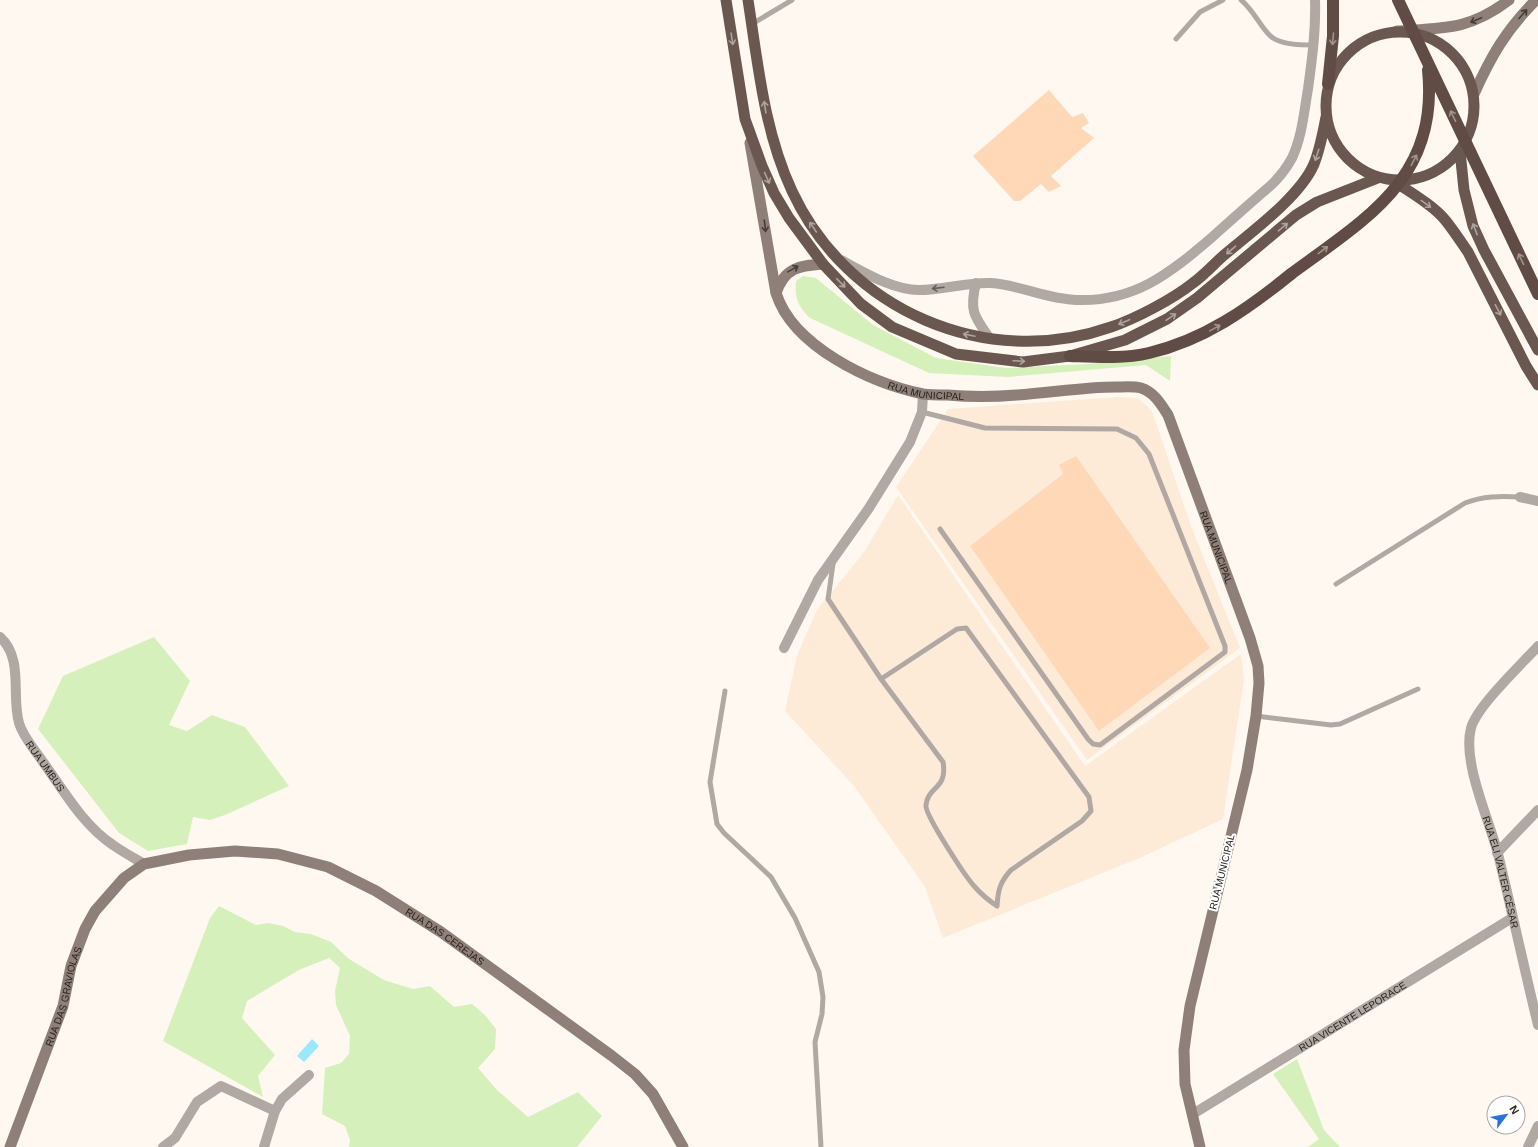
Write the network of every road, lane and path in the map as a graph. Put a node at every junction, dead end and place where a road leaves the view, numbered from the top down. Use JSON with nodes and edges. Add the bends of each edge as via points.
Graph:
{"nodes":[{"id":1,"x":726,"y":0,"type":"edge"},
{"id":2,"x":748,"y":0,"type":"edge"},
{"id":3,"x":792,"y":0,"type":"edge"},
{"id":4,"x":1223,"y":0,"type":"edge"},
{"id":5,"x":1241,"y":0,"type":"edge"},
{"id":6,"x":1315,"y":0,"type":"edge"},
{"id":7,"x":1333,"y":0,"type":"edge"},
{"id":8,"x":1398,"y":0,"type":"edge"},
{"id":9,"x":1509,"y":0,"type":"edge"},
{"id":10,"x":1536,"y":0,"type":"edge"},
{"id":11,"x":752,"y":24,"type":"junction"},
{"id":12,"x":1397,"y":31,"type":"junction"},
{"id":13,"x":1176,"y":39,"type":"dead end"},
{"id":14,"x":1314,"y":45,"type":"junction"},
{"id":15,"x":1427,"y":63,"type":"junction"},
{"id":16,"x":1328,"y":84,"type":"junction"},
{"id":17,"x":1474,"y":94,"type":"junction"},
{"id":18,"x":1326,"y":117,"type":"junction"},
{"id":19,"x":745,"y":119,"type":"junction"},
{"id":20,"x":1460,"y":152,"type":"junction"},
{"id":21,"x":1378,"y":178,"type":"junction"},
{"id":22,"x":1394,"y":181,"type":"junction"},
{"id":23,"x":836,"y":258,"type":"junction"},
{"id":24,"x":823,"y":264,"type":"junction"},
{"id":25,"x":976,"y":283,"type":"junction"},
{"id":26,"x":776,"y":293,"type":"junction"},
{"id":27,"x":1538,"y":294,"type":"edge"},
{"id":28,"x":990,"y":339,"type":"junction"},
{"id":29,"x":1538,"y":350,"type":"edge"},
{"id":30,"x":1070,"y":356,"type":"junction"},
{"id":31,"x":1538,"y":385,"type":"edge"},
{"id":32,"x":923,"y":394,"type":"junction"},
{"id":33,"x":922,"y":412,"type":"junction"},
{"id":34,"x":1520,"y":497,"type":"joint"},
{"id":35,"x":1538,"y":501,"type":"edge"},
{"id":36,"x":940,"y":529,"type":"dead end"},
{"id":37,"x":833,"y":559,"type":"junction"},
{"id":38,"x":1336,"y":584,"type":"dead end"},
{"id":39,"x":0,"y":637,"type":"edge"},
{"id":40,"x":1538,"y":646,"type":"edge"},
{"id":41,"x":784,"y":648,"type":"dead end"},
{"id":42,"x":881,"y":679,"type":"junction"},
{"id":43,"x":1418,"y":689,"type":"dead end"},
{"id":44,"x":725,"y":692,"type":"dead end"},
{"id":45,"x":1256,"y":716,"type":"junction"},
{"id":46,"x":1538,"y":810,"type":"edge"},
{"id":47,"x":1497,"y":853,"type":"junction"},
{"id":48,"x":144,"y":864,"type":"junction"},
{"id":49,"x":1512,"y":918,"type":"junction"},
{"id":50,"x":1538,"y":1025,"type":"edge"},
{"id":51,"x":309,"y":1075,"type":"dead end"},
{"id":52,"x":275,"y":1111,"type":"junction"},
{"id":53,"x":1193,"y":1114,"type":"junction"},
{"id":54,"x":1538,"y":1126,"type":"edge"},
{"id":55,"x":10,"y":1147,"type":"edge"},
{"id":56,"x":163,"y":1147,"type":"edge"},
{"id":57,"x":264,"y":1147,"type":"edge"},
{"id":58,"x":683,"y":1147,"type":"edge"},
{"id":59,"x":821,"y":1147,"type":"edge"},
{"id":60,"x":1200,"y":1147,"type":"edge"},
{"id":61,"x":1528,"y":1147,"type":"edge"}],
"edges":[{"from":1,"to":19,"type":"highway","one_way":true},
{"from":2,"to":11,"type":"highway"},
{"from":3,"to":11,"type":"lane"},
{"from":4,"to":13,"type":"lane","via":[[1200,12]]},
{"from":5,"to":14,"type":"lane","via":[[1247,4],[1273,38],[1295,45]]},
{"from":6,"to":14,"type":"street"},
{"from":7,"to":16,"type":"highway","one_way":true,"via":[[1333,36]]},
{"from":8,"to":15,"type":"highway","bridge":true},
{"from":9,"to":12,"type":"main road","one_way":true,"via":[[1483,17],[1464,25]]},
{"from":17,"to":10,"type":"main road","one_way":true,"via":[[1501,40]]},
{"from":23,"to":11,"type":"highway","one_way":true,"via":[[808,220],[792,192],[778,158],[767,116]]},
{"from":12,"to":16,"type":"highway","via":[[1374,36],[1354,47],[1338,64]]},
{"from":12,"to":17,"type":"highway","via":[[1418,33],[1438,42],[1455,56],[1467,74]]},
{"from":14,"to":25,"type":"street","via":[[1304,119],[1291,159],[1272,184],[1171,272],[1141,289],[1096,299],[1052,297],[1004,284]]},
{"from":27,"to":15,"type":"highway","one_way":true,"bridge":true},
{"from":30,"to":15,"type":"highway","one_way":true,"bridge":true,"via":[[1132,356],[1186,343],[1252,305],[1377,208],[1408,170],[1420,147],[1427,119]]},
{"from":16,"to":18,"type":"highway"},
{"from":17,"to":20,"type":"highway","via":[[1473,120]]},
{"from":18,"to":21,"type":"highway","via":[[1332,136],[1342,153],[1356,167]]},
{"from":18,"to":28,"type":"highway","one_way":true,"via":[[1314,164],[1302,184],[1192,284],[1143,314],[1080,336],[1034,341]]},
{"from":19,"to":24,"type":"highway","one_way":true,"via":[[774,193]]},
{"from":19,"to":26,"type":"main road","name":"RUA MUNICIPAL","one_way":true,"via":[[760,191]]},
{"from":20,"to":22,"type":"highway","via":[[1435,173],[1415,180]]},
{"from":29,"to":20,"type":"highway","one_way":true,"via":[[1473,226],[1464,190]]},
{"from":21,"to":22,"type":"highway"},
{"from":30,"to":21,"type":"highway","one_way":true,"via":[[1125,340],[1167,319],[1198,298],[1296,215],[1317,202]]},
{"from":22,"to":31,"type":"highway","one_way":true,"via":[[1435,211],[1457,236],[1468,252]]},
{"from":25,"to":23,"type":"street","one_way":true,"via":[[918,290],[901,287]]},
{"from":28,"to":23,"type":"highway","one_way":true,"via":[[951,331],[916,317],[876,293]]},
{"from":26,"to":24,"type":"main road","one_way":true,"via":[[780,281],[788,272],[801,266]]},
{"from":24,"to":30,"type":"highway","one_way":true,"via":[[861,304],[892,327],[956,354],[1023,362]]},
{"from":25,"to":28,"type":"street","via":[[972,307],[976,319]]},
{"from":26,"to":32,"type":"main road","name":"RUA MUNICIPAL","via":[[780,306],[790,322],[837,362],[879,380]]},
{"from":32,"to":33,"type":"street"},
{"from":32,"to":45,"type":"main road","name":"RUA MUNICIPAL","via":[[980,397],[1100,387],[1133,387],[1147,390],[1152,394],[1168,415],[1257,658],[1259,683]]},
{"from":33,"to":36,"type":"lane","via":[[985,428],[1117,430],[1136,438],[1149,454],[1225,646],[1225,652],[1100,745],[1093,744]]},
{"from":33,"to":37,"type":"street","via":[[910,442],[869,508]]},
{"from":34,"to":35,"type":"street"},
{"from":34,"to":38,"type":"lane","via":[[1491,496],[1465,503]]},
{"from":37,"to":41,"type":"street","via":[[818,580]]},
{"from":37,"to":42,"type":"lane","via":[[828,599]]},
{"from":39,"to":48,"type":"street","name":"RUA UMBUS","via":[[12,653],[16,670],[15,705],[19,725],[29,742],[72,804],[91,825],[112,845]]},
{"from":40,"to":47,"type":"street","name":"RUA ELI VALTER CÉSAR","via":[[1480,710],[1474,719],[1470,734],[1471,762]]},
{"from":42,"to":42,"type":"lane","via":[[943,762],[945,772],[940,786],[928,797],[925,807],[932,823],[972,885],[997,906],[998,890],[1002,880],[1011,870],[1082,821],[1091,811],[1089,797],[966,628],[957,628]]},
{"from":43,"to":45,"type":"lane","via":[[1340,724]]},
{"from":44,"to":59,"type":"lane","via":[[710,782],[717,824],[771,877],[795,918],[819,972],[823,997],[815,1042]]},
{"from":45,"to":53,"type":"main road","name":"RUA MUNICIPAL","via":[[1247,770],[1190,1006],[1184,1050],[1185,1084]]},
{"from":46,"to":47,"type":"street"},
{"from":47,"to":49,"type":"street","name":"RUA ELI VALTER CÉSAR"},
{"from":48,"to":55,"type":"main road","name":"RUA DAS GRAVIOLAS","via":[[124,878],[95,911],[85,929],[71,966],[63,1006]]},
{"from":48,"to":58,"type":"main road","name":"RUA DAS CEREJAS","via":[[220,852],[278,854],[328,867],[376,891],[441,932],[635,1074],[653,1094]]},
{"from":49,"to":50,"type":"street","name":"RUA ELI VALTER CÉSAR"},
{"from":49,"to":53,"type":"street","name":"RUA VICENTE LEPORACE"},
{"from":51,"to":52,"type":"street","via":[[282,1099]]},
{"from":52,"to":56,"type":"street","via":[[221,1086],[197,1102],[175,1138]]},
{"from":52,"to":57,"type":"street"},
{"from":53,"to":60,"type":"main road","name":"RUA MUNICIPAL"},
{"from":54,"to":61,"type":"street"}]}
